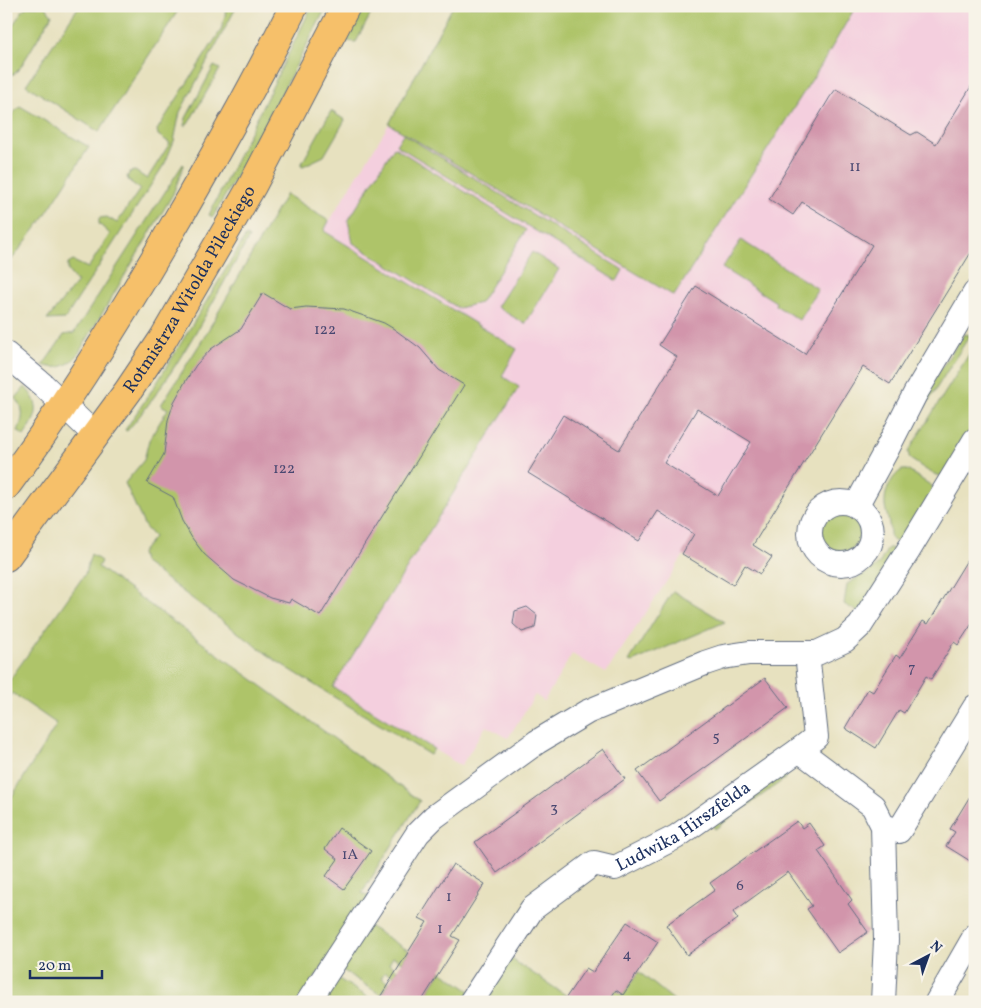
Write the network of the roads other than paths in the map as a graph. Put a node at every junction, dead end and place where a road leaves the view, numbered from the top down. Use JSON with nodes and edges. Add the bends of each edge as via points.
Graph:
{"nodes":[{"id":1,"x":294,"y":6,"type":"edge"},
{"id":2,"x":346,"y":6,"type":"edge"},
{"id":3,"x":975,"y":294,"type":"edge"},
{"id":4,"x":6,"y":354,"type":"edge"},
{"id":5,"x":64,"y":405,"type":"junction"},
{"id":6,"x":96,"y":436,"type":"junction"},
{"id":7,"x":975,"y":440,"type":"edge"},
{"id":8,"x":6,"y":486,"type":"edge"},
{"id":9,"x":856,"y":506,"type":"dead end"},
{"id":10,"x":6,"y":557,"type":"edge"},
{"id":11,"x":807,"y":654,"type":"junction"},
{"id":12,"x":975,"y":707,"type":"edge"},
{"id":13,"x":799,"y":750,"type":"junction"},
{"id":14,"x":884,"y":826,"type":"junction"},
{"id":15,"x":975,"y":936,"type":"edge"},
{"id":16,"x":308,"y":1002,"type":"edge"},
{"id":17,"x":471,"y":1002,"type":"edge"},
{"id":18,"x":883,"y":1002,"type":"edge"},
{"id":19,"x":937,"y":1002,"type":"edge"}],
"edges":[{"from":1,"to":5,"type":"main road","via":[[258,78],[193,192]]},
{"from":2,"to":6,"type":"main road","name":"Rotmistrza Witolda Pileckiego","via":[[252,186],[168,331]]},
{"from":3,"to":9,"type":"street","via":[[915,394]]},
{"from":4,"to":5,"type":"street"},
{"from":5,"to":6,"type":"street"},
{"from":5,"to":8,"type":"main road"},
{"from":6,"to":10,"type":"main road","name":"Rotmistrza Witolda Pileckiego"},
{"from":7,"to":11,"type":"street","via":[[860,626],[845,640],[817,653]]},
{"from":11,"to":13,"type":"street","name":"Ludwika Hirszfelda","via":[[816,737]]},
{"from":11,"to":16,"type":"street","via":[[723,657],[587,712],[537,742],[434,817],[418,833]]},
{"from":12,"to":14,"type":"street","via":[[900,831]]},
{"from":13,"to":14,"type":"street","via":[[873,806]]},
{"from":13,"to":17,"type":"street","name":"Ludwika Hirszfelda","via":[[676,837],[615,868],[594,863],[532,909]]},
{"from":14,"to":18,"type":"street","via":[[886,940]]},
{"from":15,"to":19,"type":"street"}]}
